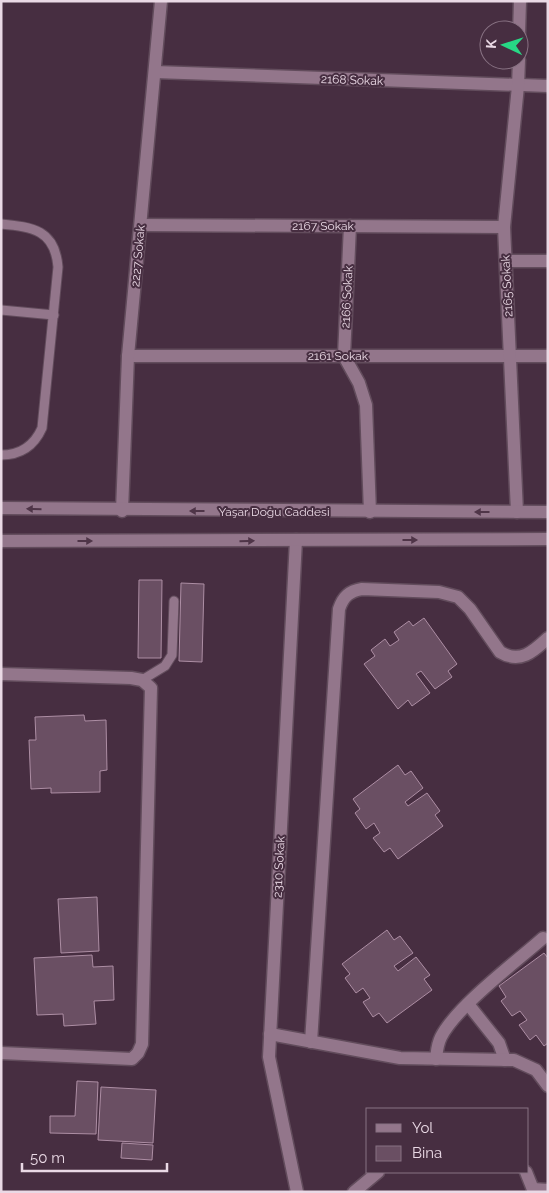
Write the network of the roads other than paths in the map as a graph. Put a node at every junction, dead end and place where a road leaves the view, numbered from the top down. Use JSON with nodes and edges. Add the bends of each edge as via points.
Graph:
{"nodes":[{"id":1,"x":161,"y":1,"type":"edge"},
{"id":2,"x":520,"y":1,"type":"edge"},
{"id":3,"x":519,"y":20,"type":"edge"},
{"id":4,"x":519,"y":70,"type":"edge"},
{"id":5,"x":156,"y":72,"type":"junction"},
{"id":6,"x":518,"y":86,"type":"junction"},
{"id":7,"x":548,"y":86,"type":"edge"},
{"id":8,"x":1,"y":224,"type":"edge"},
{"id":9,"x":141,"y":225,"type":"junction"},
{"id":10,"x":350,"y":226,"type":"junction"},
{"id":11,"x":504,"y":227,"type":"junction"},
{"id":12,"x":548,"y":261,"type":"edge"},
{"id":13,"x":506,"y":262,"type":"junction"},
{"id":14,"x":1,"y":310,"type":"edge"},
{"id":15,"x":54,"y":315,"type":"junction"},
{"id":16,"x":128,"y":356,"type":"junction"},
{"id":17,"x":344,"y":356,"type":"junction"},
{"id":18,"x":548,"y":356,"type":"edge"},
{"id":19,"x":510,"y":357,"type":"junction"},
{"id":20,"x":1,"y":454,"type":"edge"},
{"id":21,"x":1,"y":508,"type":"edge"},
{"id":22,"x":122,"y":511,"type":"junction"},
{"id":23,"x":370,"y":512,"type":"junction"},
{"id":24,"x":517,"y":512,"type":"junction"},
{"id":25,"x":548,"y":512,"type":"edge"},
{"id":26,"x":548,"y":539,"type":"edge"},
{"id":27,"x":296,"y":540,"type":"junction"},
{"id":28,"x":1,"y":541,"type":"edge"},
{"id":29,"x":174,"y":601,"type":"dead end"},
{"id":30,"x":548,"y":638,"type":"edge"},
{"id":31,"x":1,"y":674,"type":"edge"},
{"id":32,"x":142,"y":680,"type":"junction"},
{"id":33,"x":543,"y":938,"type":"dead end"},
{"id":34,"x":468,"y":1004,"type":"junction"},
{"id":35,"x":270,"y":1034,"type":"junction"},
{"id":36,"x":311,"y":1042,"type":"junction"},
{"id":37,"x":1,"y":1053,"type":"edge"},
{"id":38,"x":436,"y":1059,"type":"junction"},
{"id":39,"x":505,"y":1060,"type":"junction"},
{"id":40,"x":548,"y":1086,"type":"edge"},
{"id":41,"x":377,"y":1173,"type":"edge"},
{"id":42,"x":526,"y":1173,"type":"edge"},
{"id":43,"x":533,"y":1190,"type":"edge"},
{"id":44,"x":548,"y":1190,"type":"edge"},
{"id":45,"x":297,"y":1192,"type":"edge"},
{"id":46,"x":354,"y":1192,"type":"edge"}],
"edges":[{"from":1,"to":5,"type":"street","name":"2227 Sokak"},
{"from":2,"to":3,"type":"street"},
{"from":4,"to":6,"type":"street","name":"2165 Sokak"},
{"from":5,"to":6,"type":"street","name":"2168 Sokak"},
{"from":5,"to":9,"type":"street","name":"2227 Sokak"},
{"from":6,"to":7,"type":"street","name":"2168 Sokak"},
{"from":6,"to":11,"type":"street","name":"2165 Sokak"},
{"from":8,"to":15,"type":"lane","via":[[36,230],[54,248],[58,267]]},
{"from":9,"to":10,"type":"street","name":"2167 Sokak"},
{"from":9,"to":16,"type":"street","name":"2227 Sokak"},
{"from":10,"to":11,"type":"street","name":"2167 Sokak"},
{"from":10,"to":17,"type":"street","name":"2166 Sokak"},
{"from":11,"to":13,"type":"street","name":"2165 Sokak"},
{"from":12,"to":13,"type":"street"},
{"from":13,"to":19,"type":"street","name":"2165 Sokak"},
{"from":14,"to":15,"type":"lane"},
{"from":15,"to":20,"type":"lane","via":[[39,436],[28,448]]},
{"from":16,"to":17,"type":"street","name":"2161 Sokak"},
{"from":16,"to":22,"type":"street","name":"2227 Sokak"},
{"from":17,"to":19,"type":"street","name":"2161 Sokak"},
{"from":17,"to":23,"type":"street","via":[[359,383],[366,405]]},
{"from":18,"to":19,"type":"street","name":"2161 Sokak"},
{"from":19,"to":24,"type":"street","name":"2165 Sokak"},
{"from":22,"to":21,"type":"street","name":"Yaşar Doğu Caddesi","one_way":true},
{"from":23,"to":22,"type":"street","name":"Yaşar Doğu Caddesi","one_way":true},
{"from":24,"to":23,"type":"street","name":"Yaşar Doğu Caddesi","one_way":true},
{"from":24,"to":25,"type":"street","name":"Yaşar Doğu Caddesi"},
{"from":27,"to":26,"type":"street","one_way":true},
{"from":28,"to":27,"type":"street","one_way":true},
{"from":27,"to":35,"type":"street","name":"2310 Sokak"},
{"from":29,"to":32,"type":"lane","via":[[170,662]]},
{"from":30,"to":36,"type":"street","via":[[527,655],[506,656],[464,602],[448,593],[362,589],[351,592],[342,602],[339,609]]},
{"from":31,"to":32,"type":"street"},
{"from":32,"to":37,"type":"street","via":[[151,688],[142,1044],[132,1059]]},
{"from":33,"to":34,"type":"street"},
{"from":34,"to":38,"type":"street","via":[[442,1035]]},
{"from":34,"to":39,"type":"street","via":[[499,1043]]},
{"from":35,"to":36,"type":"street"},
{"from":35,"to":45,"type":"street","name":"2310 Sokak","via":[[269,1057]]},
{"from":36,"to":38,"type":"street","via":[[374,1055]]},
{"from":38,"to":39,"type":"street"},
{"from":39,"to":40,"type":"street","via":[[530,1065]]},
{"from":41,"to":46,"type":"street"},
{"from":42,"to":43,"type":"street"},
{"from":43,"to":44,"type":"street"}]}
